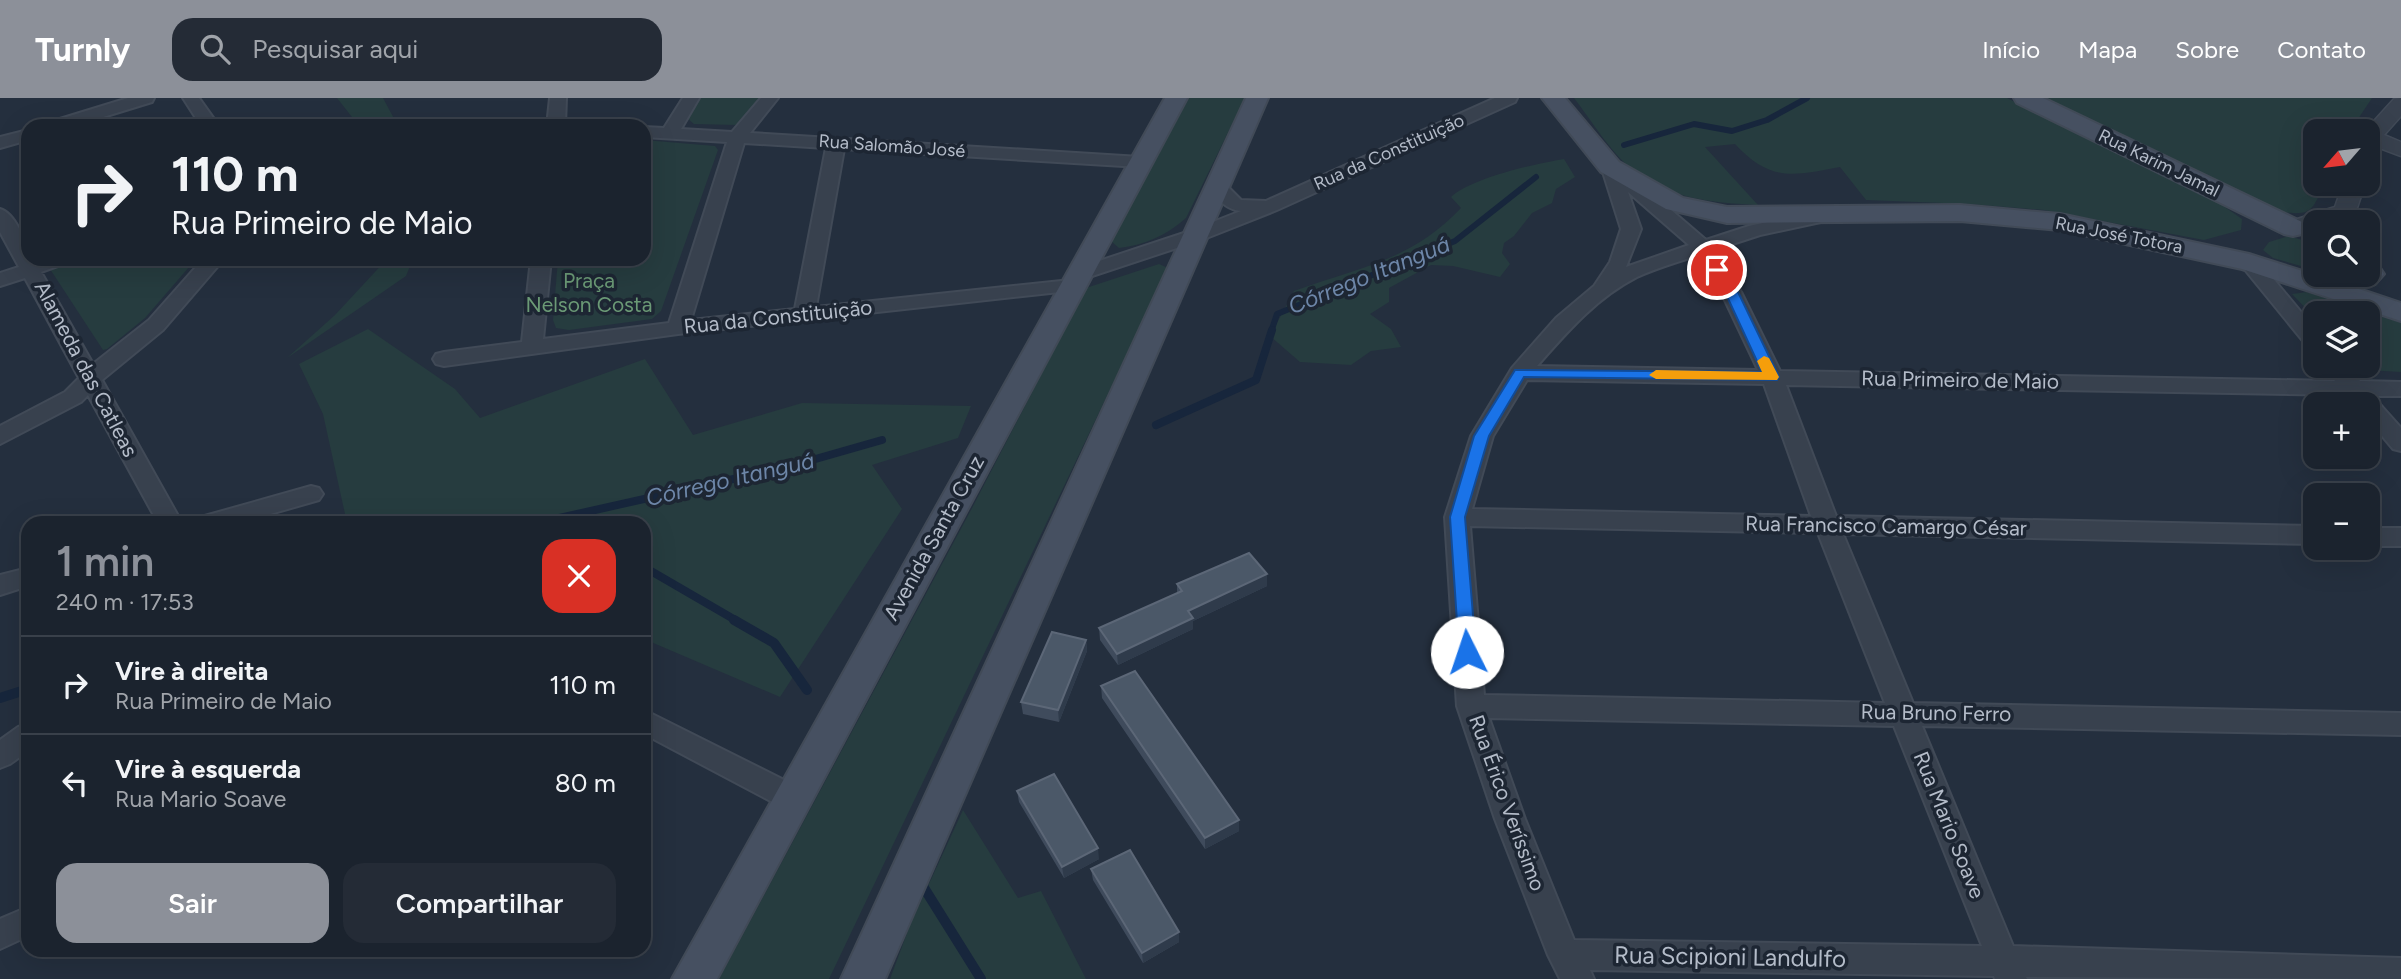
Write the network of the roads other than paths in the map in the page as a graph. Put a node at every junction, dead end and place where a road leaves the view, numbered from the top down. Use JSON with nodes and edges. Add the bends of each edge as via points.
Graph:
{"nodes":[{"id":1,"x":146,"y":98,"type":"edge"},
{"id":2,"x":191,"y":98,"type":"edge"},
{"id":3,"x":558,"y":98,"type":"edge"},
{"id":4,"x":691,"y":98,"type":"edge"},
{"id":5,"x":770,"y":98,"type":"edge"},
{"id":6,"x":1176,"y":98,"type":"edge"},
{"id":7,"x":1257,"y":98,"type":"edge"},
{"id":8,"x":1509,"y":98,"type":"edge"},
{"id":9,"x":1553,"y":98,"type":"edge"},
{"id":10,"x":2025,"y":98,"type":"edge"},
{"id":11,"x":2401,"y":103,"type":"edge"},
{"id":12,"x":78,"y":119,"type":"edge"},
{"id":13,"x":205,"y":119,"type":"edge"},
{"id":14,"x":556,"y":119,"type":"edge"},
{"id":15,"x":2380,"y":128,"type":"edge"},
{"id":16,"x":651,"y":132,"type":"edge"},
{"id":17,"x":670,"y":133,"type":"junction"},
{"id":18,"x":21,"y":137,"type":"edge"},
{"id":19,"x":737,"y":137,"type":"junction"},
{"id":20,"x":836,"y":143,"type":"junction"},
{"id":21,"x":0,"y":144,"type":"edge"},
{"id":22,"x":2380,"y":144,"type":"edge"},
{"id":23,"x":2401,"y":150,"type":"edge"},
{"id":24,"x":1140,"y":162,"type":"junction"},
{"id":25,"x":1610,"y":167,"type":"junction"},
{"id":26,"x":1218,"y":188,"type":"junction"},
{"id":27,"x":1270,"y":206,"type":"junction"},
{"id":28,"x":0,"y":215,"type":"edge"},
{"id":29,"x":1829,"y":215,"type":"junction"},
{"id":30,"x":2303,"y":233,"type":"edge"},
{"id":31,"x":2303,"y":233,"type":"edge"},
{"id":32,"x":1197,"y":235,"type":"junction"},
{"id":33,"x":1703,"y":247,"type":"junction"},
{"id":34,"x":21,"y":250,"type":"edge"},
{"id":35,"x":2249,"y":262,"type":"junction"},
{"id":36,"x":30,"y":266,"type":"edge"},
{"id":37,"x":40,"y":266,"type":"edge"},
{"id":38,"x":208,"y":266,"type":"edge"},
{"id":39,"x":540,"y":266,"type":"edge"},
{"id":40,"x":32,"y":269,"type":"junction"},
{"id":41,"x":2303,"y":274,"type":"edge"},
{"id":42,"x":1075,"y":280,"type":"junction"},
{"id":43,"x":0,"y":281,"type":"edge"},
{"id":44,"x":2380,"y":282,"type":"edge"},
{"id":45,"x":1601,"y":290,"type":"junction"},
{"id":46,"x":2401,"y":299,"type":"edge"},
{"id":47,"x":2401,"y":312,"type":"edge"},
{"id":48,"x":804,"y":314,"type":"junction"},
{"id":49,"x":2303,"y":327,"type":"edge"},
{"id":50,"x":678,"y":328,"type":"junction"},
{"id":51,"x":532,"y":347,"type":"junction"},
{"id":52,"x":444,"y":359,"type":"dead end"},
{"id":53,"x":1520,"y":373,"type":"junction"},
{"id":54,"x":1772,"y":377,"type":"junction"},
{"id":55,"x":2345,"y":378,"type":"edge"},
{"id":56,"x":91,"y":380,"type":"junction"},
{"id":57,"x":2401,"y":389,"type":"edge"},
{"id":58,"x":2357,"y":392,"type":"edge"},
{"id":59,"x":2380,"y":395,"type":"edge"},
{"id":60,"x":2303,"y":397,"type":"edge"},
{"id":61,"x":2380,"y":419,"type":"edge"},
{"id":62,"x":0,"y":436,"type":"edge"},
{"id":63,"x":2401,"y":443,"type":"edge"},
{"id":64,"x":311,"y":495,"type":"dead end"},
{"id":65,"x":166,"y":516,"type":"edge"},
{"id":66,"x":235,"y":516,"type":"edge"},
{"id":67,"x":1458,"y":517,"type":"junction"},
{"id":68,"x":1827,"y":525,"type":"junction"},
{"id":69,"x":2303,"y":536,"type":"edge"},
{"id":70,"x":2380,"y":537,"type":"edge"},
{"id":71,"x":2401,"y":537,"type":"edge"},
{"id":72,"x":21,"y":579,"type":"edge"},
{"id":73,"x":0,"y":585,"type":"edge"},
{"id":74,"x":1471,"y":706,"type":"junction"},
{"id":75,"x":1904,"y":712,"type":"junction"},
{"id":76,"x":2401,"y":724,"type":"edge"},
{"id":77,"x":651,"y":725,"type":"edge"},
{"id":78,"x":21,"y":740,"type":"edge"},
{"id":79,"x":0,"y":756,"type":"edge"},
{"id":80,"x":792,"y":798,"type":"junction"},
{"id":81,"x":21,"y":924,"type":"edge"},
{"id":82,"x":0,"y":934,"type":"edge"},
{"id":83,"x":1571,"y":967,"type":"edge"},
{"id":84,"x":2007,"y":970,"type":"edge"},
{"id":85,"x":2401,"y":973,"type":"edge"},
{"id":86,"x":694,"y":979,"type":"edge"},
{"id":87,"x":863,"y":979,"type":"edge"}],
"edges":[{"from":1,"to":12,"type":"street"},
{"from":2,"to":13,"type":"street"},
{"from":3,"to":14,"type":"street"},
{"from":4,"to":17,"type":"street"},
{"from":5,"to":19,"type":"street"},
{"from":6,"to":24,"type":"main road","name":"Avenida Santa Cruz"},
{"from":7,"to":26,"type":"main road"},
{"from":8,"to":27,"type":"street","name":"Rua da Constituição"},
{"from":9,"to":25,"type":"main road"},
{"from":10,"to":30,"type":"main road","name":"Rua Karim Jamal"},
{"from":11,"to":15,"type":"street"},
{"from":16,"to":17,"type":"street","name":"Rua Salomão José"},
{"from":17,"to":19,"type":"street","name":"Rua Salomão José"},
{"from":18,"to":21,"type":"street"},
{"from":19,"to":20,"type":"street","name":"Rua Salomão José"},
{"from":19,"to":50,"type":"street"},
{"from":20,"to":24,"type":"street","name":"Rua Salomão José"},
{"from":20,"to":48,"type":"street"},
{"from":22,"to":23,"type":"street"},
{"from":24,"to":42,"type":"main road","name":"Avenida Santa Cruz"},
{"from":25,"to":29,"type":"main road","name":"Rua José Totora","via":[[1675,204],[1727,215]]},
{"from":25,"to":33,"type":"street","name":"Rua Mario Soave"},
{"from":25,"to":45,"type":"street","name":"Rua Érico Veríssimo","via":[[1631,229],[1620,262]]},
{"from":26,"to":27,"type":"street","name":"Rua da Constituição","via":[[1236,205]]},
{"from":26,"to":32,"type":"main road"},
{"from":27,"to":32,"type":"street","name":"Rua da Constituição"},
{"from":28,"to":34,"type":"street","name":"Alameda das Catleas"},
{"from":29,"to":33,"type":"street","name":"Rua José Totora"},
{"from":29,"to":35,"type":"main road","name":"Rua José Totora","via":[[1960,213],[2060,222]]},
{"from":31,"to":35,"type":"main road","via":[[2263,235],[2249,245]]},
{"from":32,"to":42,"type":"street","name":"Rua da Constituição"},
{"from":32,"to":87,"type":"main road"},
{"from":33,"to":45,"type":"street","name":"Rua Érico Veríssimo","via":[[1632,272]]},
{"from":33,"to":54,"type":"street","name":"Rua Mario Soave","via":[[1731,292]]},
{"from":35,"to":41,"type":"main road"},
{"from":35,"to":47,"type":"main road","name":"Rua José Totora"},
{"from":35,"to":49,"type":"street"},
{"from":36,"to":40,"type":"street","name":"Alameda das Catleas"},
{"from":37,"to":40,"type":"street"},
{"from":38,"to":56,"type":"street","via":[[156,324]]},
{"from":39,"to":51,"type":"street"},
{"from":40,"to":43,"type":"street"},
{"from":40,"to":56,"type":"street","name":"Alameda das Catleas"},
{"from":42,"to":48,"type":"street","name":"Rua da Constituição"},
{"from":42,"to":80,"type":"main road","name":"Avenida Santa Cruz"},
{"from":44,"to":46,"type":"main road"},
{"from":45,"to":53,"type":"street","name":"Rua Érico Veríssimo","via":[[1563,323]]},
{"from":48,"to":50,"type":"street","name":"Rua da Constituição"},
{"from":50,"to":51,"type":"street","name":"Rua da Constituição"},
{"from":51,"to":52,"type":"street","name":"Rua da Constituição"},
{"from":53,"to":54,"type":"street","name":"Rua Primeiro de Maio"},
{"from":53,"to":67,"type":"street","name":"Rua Érico Veríssimo","via":[[1482,436]]},
{"from":54,"to":60,"type":"street","name":"Rua Primeiro de Maio"},
{"from":54,"to":68,"type":"street","name":"Rua Mario Soave"},
{"from":55,"to":58,"type":"street"},
{"from":56,"to":62,"type":"street","via":[[73,397]]},
{"from":56,"to":65,"type":"street","name":"Alameda das Catleas"},
{"from":57,"to":59,"type":"street","name":"Rua Primeiro de Maio"},
{"from":61,"to":63,"type":"street"},
{"from":64,"to":66,"type":"street"},
{"from":67,"to":68,"type":"street","name":"Rua Francisco Camargo César"},
{"from":67,"to":74,"type":"street","name":"Rua Érico Veríssimo"},
{"from":68,"to":69,"type":"street","name":"Rua Francisco Camargo César"},
{"from":68,"to":75,"type":"street","name":"Rua Mario Soave"},
{"from":70,"to":71,"type":"street"},
{"from":72,"to":73,"type":"street"},
{"from":74,"to":75,"type":"street","name":"Rua Bruno Ferro"},
{"from":74,"to":83,"type":"street","name":"Rua Érico Veríssimo","via":[[1510,819]]},
{"from":75,"to":76,"type":"street","name":"Rua Bruno Ferro"},
{"from":75,"to":84,"type":"street","name":"Rua Mario Soave"},
{"from":77,"to":80,"type":"street"},
{"from":78,"to":79,"type":"street"},
{"from":80,"to":86,"type":"main road","name":"Avenida Santa Cruz"},
{"from":81,"to":82,"type":"street"},
{"from":83,"to":84,"type":"street","name":"Rua Scipioni Landulfo"},
{"from":84,"to":85,"type":"street","name":"Rua Scipioni Landulfo"}]}
